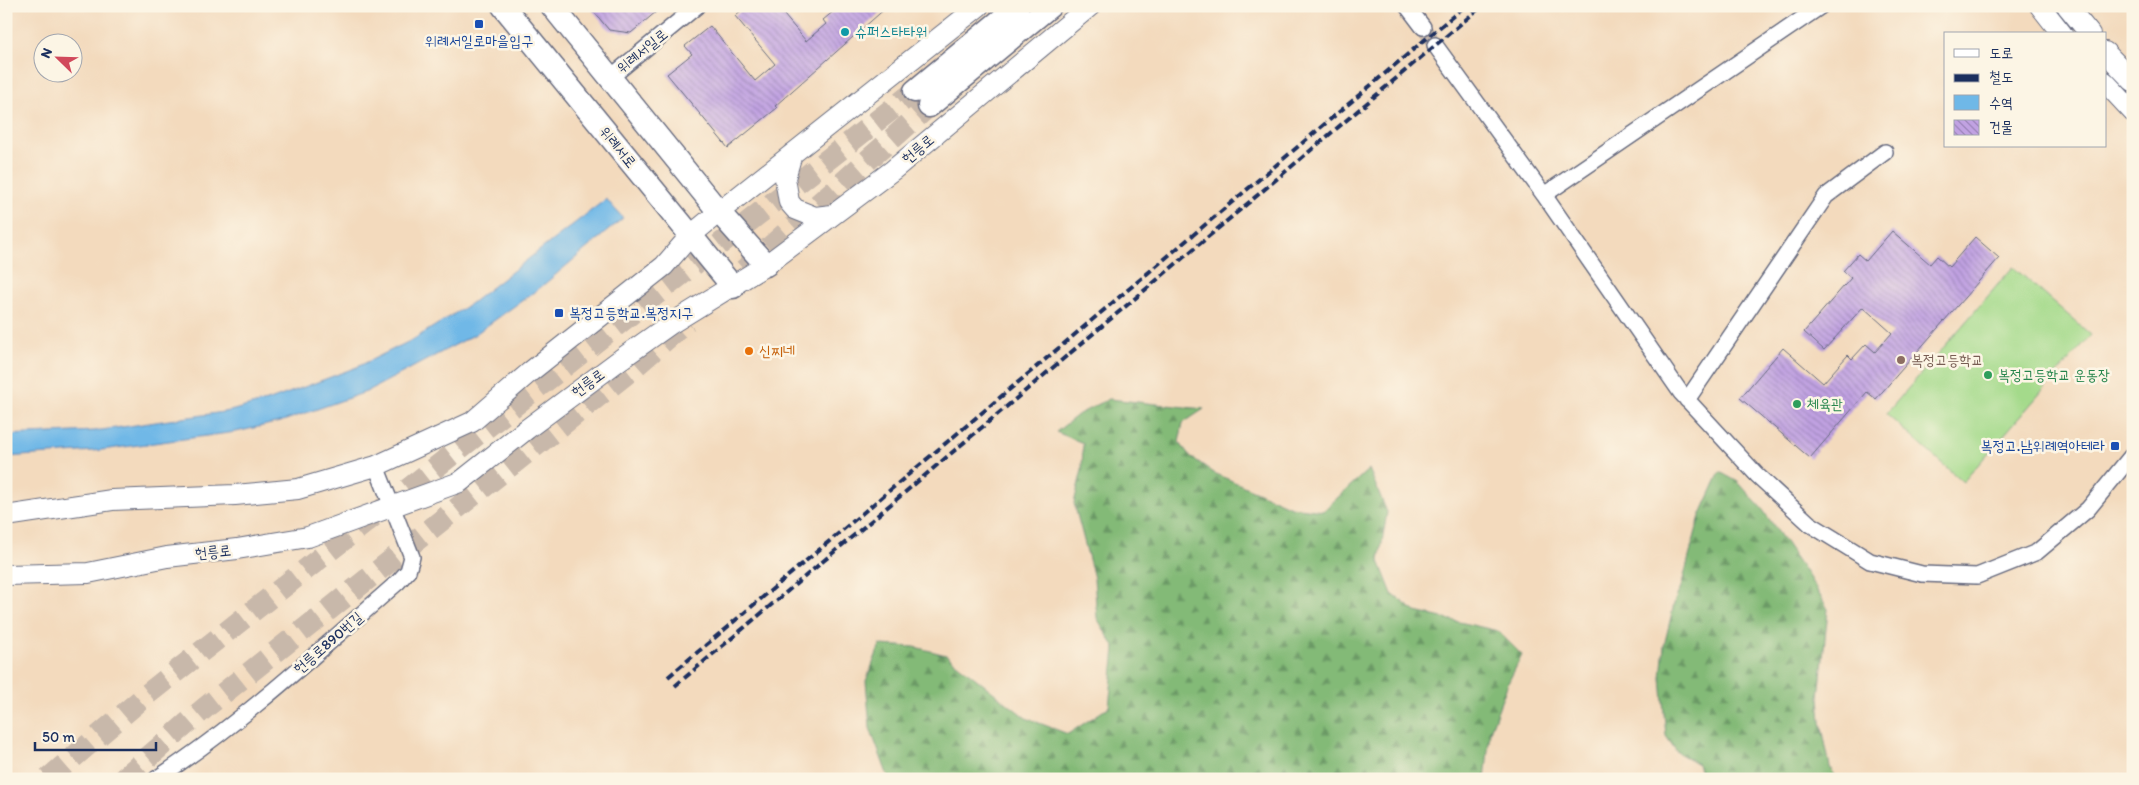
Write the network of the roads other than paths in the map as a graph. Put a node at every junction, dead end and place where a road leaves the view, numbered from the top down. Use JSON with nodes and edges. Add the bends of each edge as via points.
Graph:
{"nodes":[{"id":1,"x":504,"y":6,"type":"edge"},
{"id":2,"x":552,"y":6,"type":"edge"},
{"id":3,"x":697,"y":6,"type":"edge"},
{"id":4,"x":979,"y":6,"type":"edge"},
{"id":5,"x":1018,"y":6,"type":"edge"},
{"id":6,"x":1050,"y":6,"type":"edge"},
{"id":7,"x":1090,"y":6,"type":"edge"},
{"id":8,"x":1408,"y":6,"type":"edge"},
{"id":9,"x":1821,"y":6,"type":"edge"},
{"id":10,"x":2040,"y":6,"type":"edge"},
{"id":11,"x":2066,"y":6,"type":"edge"},
{"id":12,"x":1423,"y":27,"type":"tunnel mouth"},
{"id":13,"x":2060,"y":32,"type":"edge"},
{"id":14,"x":2088,"y":32,"type":"edge"},
{"id":15,"x":1435,"y":45,"type":"tunnel mouth"},
{"id":16,"x":2106,"y":53,"type":"edge"},
{"id":17,"x":611,"y":77,"type":"junction"},
{"id":18,"x":2133,"y":81,"type":"edge"},
{"id":19,"x":2106,"y":83,"type":"edge"},
{"id":20,"x":2133,"y":112,"type":"edge"},
{"id":21,"x":1885,"y":152,"type":"dead end"},
{"id":22,"x":792,"y":154,"type":"junction"},
{"id":23,"x":1544,"y":194,"type":"junction"},
{"id":24,"x":719,"y":212,"type":"junction"},
{"id":25,"x":832,"y":216,"type":"junction"},
{"id":26,"x":690,"y":236,"type":"junction"},
{"id":27,"x":766,"y":265,"type":"junction"},
{"id":28,"x":733,"y":287,"type":"junction"},
{"id":29,"x":1688,"y":400,"type":"junction"},
{"id":30,"x":2133,"y":454,"type":"edge"},
{"id":31,"x":376,"y":466,"type":"junction"},
{"id":32,"x":392,"y":508,"type":"junction"},
{"id":33,"x":6,"y":516,"type":"edge"},
{"id":34,"x":6,"y":576,"type":"edge"},
{"id":35,"x":156,"y":779,"type":"edge"}],
"edges":[{"from":1,"to":26,"type":"main road","name":"위례서로"},
{"from":2,"to":17,"type":"main road"},
{"from":3,"to":17,"type":"street","name":"위례서일로"},
{"from":4,"to":22,"type":"main road"},
{"from":5,"to":6,"type":"main road","via":[[922,98]]},
{"from":7,"to":25,"type":"main road","name":"헌릉로","via":[[893,170]]},
{"from":8,"to":12,"type":"street"},
{"from":9,"to":23,"type":"street"},
{"from":10,"to":13,"type":"main road"},
{"from":11,"to":14,"type":"main road"},
{"from":15,"to":23,"type":"street"},
{"from":16,"to":18,"type":"main road"},
{"from":17,"to":24,"type":"main road"},
{"from":19,"to":20,"type":"main road"},
{"from":21,"to":29,"type":"street","via":[[1826,196]]},
{"from":22,"to":24,"type":"main road"},
{"from":22,"to":25,"type":"main road","via":[[785,178],[789,202],[796,209],[815,217]]},
{"from":23,"to":29,"type":"street"},
{"from":24,"to":26,"type":"main road"},
{"from":24,"to":27,"type":"main road"},
{"from":25,"to":27,"type":"main road","name":"헌릉로"},
{"from":26,"to":28,"type":"main road","name":"위례서로"},
{"from":26,"to":31,"type":"main road","via":[[664,266],[472,422]]},
{"from":27,"to":28,"type":"main road","name":"헌릉로"},
{"from":28,"to":32,"type":"main road","name":"헌릉로","via":[[669,325],[621,359],[460,482]]},
{"from":29,"to":30,"type":"street","via":[[1757,475],[1810,524],[1870,561],[1922,574],[1977,576],[2036,552],[2088,509]]},
{"from":31,"to":32,"type":"street","name":"헌릉로890번길"},
{"from":31,"to":33,"type":"main road","via":[[298,489],[112,500]]},
{"from":32,"to":34,"type":"main road","name":"헌릉로","via":[[308,537],[167,556],[88,573]]},
{"from":32,"to":35,"type":"street","name":"헌릉로890번길","via":[[412,557],[404,577],[281,683]]}]}
